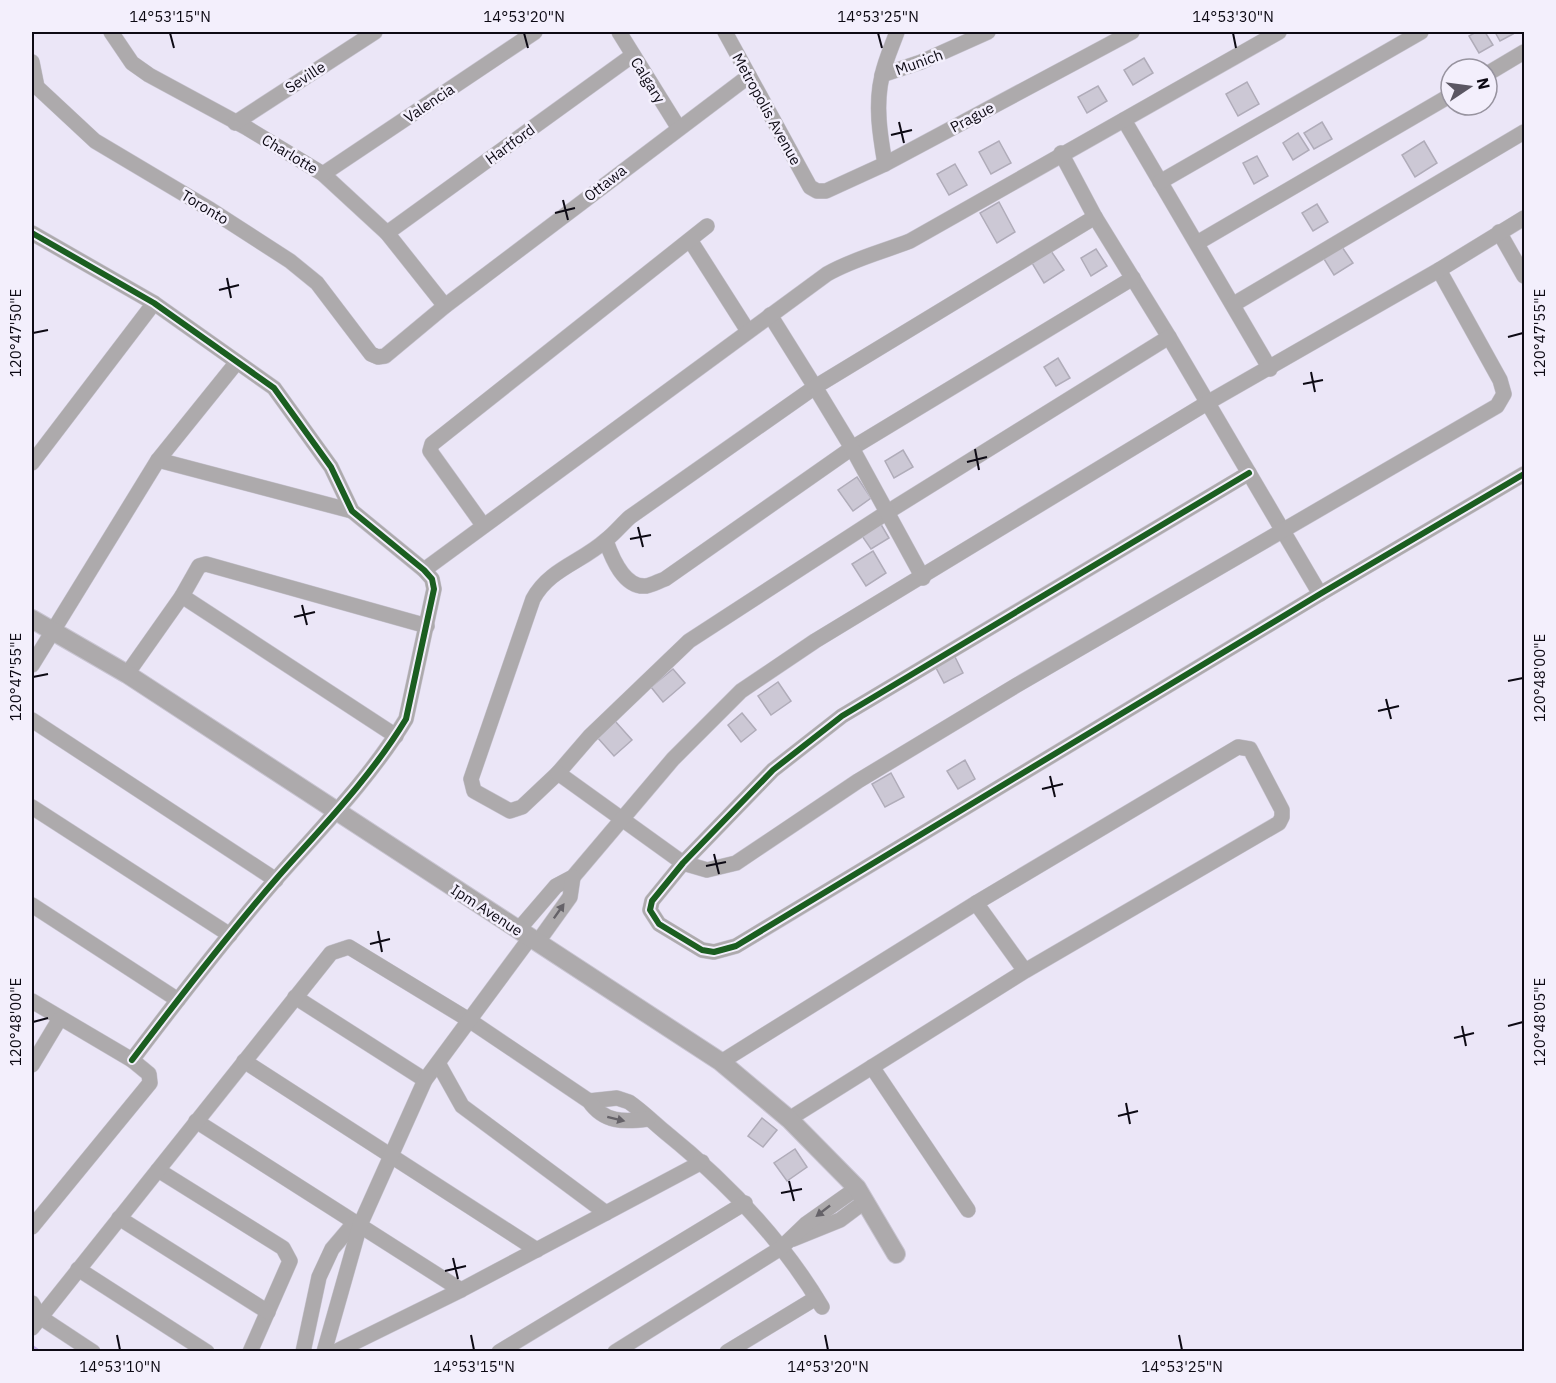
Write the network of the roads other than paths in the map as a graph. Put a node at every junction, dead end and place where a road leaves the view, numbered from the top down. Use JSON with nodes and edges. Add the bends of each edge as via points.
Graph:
{"nodes":[{"id":1,"x":111,"y":32,"type":"edge"},
{"id":2,"x":375,"y":32,"type":"edge"},
{"id":3,"x":535,"y":32,"type":"edge"},
{"id":4,"x":619,"y":32,"type":"edge"},
{"id":5,"x":725,"y":32,"type":"edge"},
{"id":6,"x":897,"y":32,"type":"edge"},
{"id":7,"x":988,"y":32,"type":"edge"},
{"id":8,"x":1132,"y":32,"type":"edge"},
{"id":9,"x":1279,"y":32,"type":"edge"},
{"id":10,"x":1421,"y":32,"type":"edge"},
{"id":11,"x":1524,"y":52,"type":"edge"},
{"id":12,"x":633,"y":55,"type":"junction"},
{"id":13,"x":32,"y":62,"type":"edge"},
{"id":14,"x":1499,"y":67,"type":"edge"},
{"id":15,"x":882,"y":75,"type":"junction"},
{"id":16,"x":749,"y":76,"type":"junction"},
{"id":17,"x":34,"y":89,"type":"edge"},
{"id":18,"x":1439,"y":102,"type":"edge"},
{"id":19,"x":1124,"y":120,"type":"junction"},
{"id":20,"x":235,"y":123,"type":"junction"},
{"id":21,"x":678,"y":127,"type":"junction"},
{"id":22,"x":1524,"y":132,"type":"edge"},
{"id":23,"x":1062,"y":153,"type":"junction"},
{"id":24,"x":885,"y":164,"type":"junction"},
{"id":25,"x":323,"y":174,"type":"junction"},
{"id":26,"x":1160,"y":182,"type":"junction"},
{"id":27,"x":810,"y":187,"type":"joint"},
{"id":28,"x":1095,"y":217,"type":"junction"},
{"id":29,"x":1524,"y":218,"type":"edge"},
{"id":30,"x":707,"y":226,"type":"dead end"},
{"id":31,"x":1499,"y":232,"type":"junction"},
{"id":32,"x":32,"y":233,"type":"edge"},
{"id":33,"x":387,"y":233,"type":"junction"},
{"id":34,"x":690,"y":240,"type":"junction"},
{"id":35,"x":1197,"y":243,"type":"junction"},
{"id":36,"x":1439,"y":270,"type":"junction"},
{"id":37,"x":1524,"y":276,"type":"edge"},
{"id":38,"x":1133,"y":278,"type":"junction"},
{"id":39,"x":154,"y":303,"type":"junction"},
{"id":40,"x":1234,"y":304,"type":"junction"},
{"id":41,"x":445,"y":306,"type":"junction"},
{"id":42,"x":770,"y":315,"type":"junction"},
{"id":43,"x":748,"y":331,"type":"junction"},
{"id":44,"x":1169,"y":337,"type":"junction"},
{"id":45,"x":378,"y":357,"type":"joint"},
{"id":46,"x":237,"y":362,"type":"junction"},
{"id":47,"x":1270,"y":369,"type":"junction"},
{"id":48,"x":814,"y":387,"type":"junction"},
{"id":49,"x":1207,"y":403,"type":"junction"},
{"id":50,"x":852,"y":447,"type":"junction"},
{"id":51,"x":158,"y":460,"type":"junction"},
{"id":52,"x":32,"y":463,"type":"edge"},
{"id":53,"x":1249,"y":473,"type":"junction"},
{"id":54,"x":1524,"y":474,"type":"edge"},
{"id":55,"x":352,"y":511,"type":"junction"},
{"id":56,"x":886,"y":513,"type":"junction"},
{"id":57,"x":483,"y":525,"type":"junction"},
{"id":58,"x":1284,"y":532,"type":"junction"},
{"id":59,"x":606,"y":541,"type":"junction"},
{"id":60,"x":424,"y":570,"type":"junction"},
{"id":61,"x":923,"y":578,"type":"junction"},
{"id":62,"x":1320,"y":594,"type":"junction"},
{"id":63,"x":182,"y":596,"type":"junction"},
{"id":64,"x":32,"y":619,"type":"edge"},
{"id":65,"x":427,"y":626,"type":"junction"},
{"id":66,"x":52,"y":631,"type":"junction"},
{"id":67,"x":32,"y":665,"type":"edge"},
{"id":68,"x":127,"y":674,"type":"junction"},
{"id":69,"x":32,"y":720,"type":"edge"},
{"id":70,"x":396,"y":736,"type":"junction"},
{"id":71,"x":558,"y":773,"type":"junction"},
{"id":72,"x":32,"y":807,"type":"edge"},
{"id":73,"x":336,"y":812,"type":"junction"},
{"id":74,"x":621,"y":819,"type":"junction"},
{"id":75,"x":682,"y":863,"type":"junction"},
{"id":76,"x":573,"y":877,"type":"junction"},
{"id":77,"x":276,"y":880,"type":"junction"},
{"id":78,"x":976,"y":903,"type":"junction"},
{"id":79,"x":32,"y":905,"type":"edge"},
{"id":80,"x":230,"y":935,"type":"junction"},
{"id":81,"x":528,"y":937,"type":"junction"},
{"id":82,"x":1025,"y":971,"type":"junction"},
{"id":83,"x":296,"y":997,"type":"junction"},
{"id":84,"x":178,"y":1000,"type":"junction"},
{"id":85,"x":32,"y":1001,"type":"edge"},
{"id":86,"x":59,"y":1020,"type":"junction"},
{"id":87,"x":470,"y":1020,"type":"junction"},
{"id":88,"x":132,"y":1060,"type":"junction"},
{"id":89,"x":244,"y":1061,"type":"junction"},
{"id":90,"x":721,"y":1062,"type":"junction"},
{"id":91,"x":438,"y":1063,"type":"junction"},
{"id":92,"x":32,"y":1065,"type":"edge"},
{"id":93,"x":872,"y":1067,"type":"junction"},
{"id":94,"x":425,"y":1080,"type":"junction"},
{"id":95,"x":589,"y":1101,"type":"junction"},
{"id":96,"x":648,"y":1119,"type":"junction"},
{"id":97,"x":789,"y":1119,"type":"junction"},
{"id":98,"x":196,"y":1121,"type":"junction"},
{"id":99,"x":392,"y":1157,"type":"junction"},
{"id":100,"x":702,"y":1162,"type":"junction"},
{"id":101,"x":158,"y":1170,"type":"junction"},
{"id":102,"x":860,"y":1195,"type":"junction"},
{"id":103,"x":745,"y":1203,"type":"junction"},
{"id":104,"x":968,"y":1210,"type":"dead end"},
{"id":105,"x":606,"y":1213,"type":"junction"},
{"id":106,"x":119,"y":1218,"type":"junction"},
{"id":107,"x":358,"y":1224,"type":"junction"},
{"id":108,"x":32,"y":1227,"type":"edge"},
{"id":109,"x":787,"y":1243,"type":"junction"},
{"id":110,"x":537,"y":1250,"type":"junction"},
{"id":111,"x":896,"y":1254,"type":"dead end"},
{"id":112,"x":78,"y":1269,"type":"junction"},
{"id":113,"x":461,"y":1290,"type":"junction"},
{"id":114,"x":32,"y":1303,"type":"edge"},
{"id":115,"x":268,"y":1312,"type":"junction"},
{"id":116,"x":36,"y":1322,"type":"edge"},
{"id":117,"x":93,"y":1352,"type":"edge"},
{"id":118,"x":207,"y":1352,"type":"edge"},
{"id":119,"x":250,"y":1352,"type":"edge"},
{"id":120,"x":303,"y":1352,"type":"edge"},
{"id":121,"x":324,"y":1352,"type":"edge"},
{"id":122,"x":335,"y":1352,"type":"edge"},
{"id":123,"x":498,"y":1352,"type":"edge"},
{"id":124,"x":615,"y":1352,"type":"edge"},
{"id":125,"x":727,"y":1352,"type":"edge"}],
"edges":[{"from":1,"to":20,"type":"street","name":"Charlotte","via":[[132,63]]},
{"from":2,"to":20,"type":"street","name":"Seville"},
{"from":3,"to":25,"type":"street","name":"Valencia"},
{"from":4,"to":12,"type":"street","name":"Calgary"},
{"from":5,"to":16,"type":"street","name":"Metropolis Avenue"},
{"from":6,"to":15,"type":"street"},
{"from":7,"to":15,"type":"street","name":"Munich"},
{"from":8,"to":24,"type":"street","name":"Prague"},
{"from":9,"to":19,"type":"street"},
{"from":10,"to":26,"type":"street"},
{"from":11,"to":14,"type":"street"},
{"from":12,"to":21,"type":"street","name":"Calgary"},
{"from":12,"to":33,"type":"street","name":"Hartford"},
{"from":13,"to":17,"type":"street","name":"Toronto"},
{"from":15,"to":24,"type":"street","via":[[879,111]]},
{"from":16,"to":21,"type":"street","name":"Ottawa"},
{"from":16,"to":27,"type":"street","name":"Metropolis Avenue"},
{"from":17,"to":45,"type":"street","name":"Toronto","via":[[94,141],[290,261],[317,283],[371,354]]},
{"from":18,"to":35,"type":"street"},
{"from":19,"to":23,"type":"street"},
{"from":19,"to":26,"type":"street"},
{"from":20,"to":25,"type":"street","name":"Charlotte"},
{"from":21,"to":41,"type":"street","name":"Ottawa"},
{"from":22,"to":40,"type":"street"},
{"from":23,"to":28,"type":"street"},
{"from":23,"to":42,"type":"street","via":[[910,241],[850,261]]},
{"from":24,"to":27,"type":"street","name":"Prague","via":[[826,191]]},
{"from":25,"to":33,"type":"street","name":"Charlotte"},
{"from":26,"to":35,"type":"street"},
{"from":28,"to":38,"type":"street"},
{"from":28,"to":48,"type":"street"},
{"from":29,"to":31,"type":"street"},
{"from":30,"to":34,"type":"street"},
{"from":31,"to":36,"type":"street"},
{"from":31,"to":37,"type":"street"},
{"from":32,"to":39,"type":"street"},
{"from":33,"to":41,"type":"street","name":"Charlotte"},
{"from":34,"to":43,"type":"street"},
{"from":34,"to":57,"type":"street","via":[[432,444],[430,451]]},
{"from":35,"to":40,"type":"street"},
{"from":36,"to":47,"type":"street"},
{"from":36,"to":58,"type":"street","via":[[1500,380],[1504,394],[1497,406]]},
{"from":38,"to":44,"type":"street"},
{"from":38,"to":50,"type":"street"},
{"from":39,"to":46,"type":"street"},
{"from":39,"to":52,"type":"street"},
{"from":40,"to":47,"type":"street"},
{"from":41,"to":45,"type":"street","name":"Ottawa","via":[[385,356]]},
{"from":42,"to":43,"type":"street"},
{"from":42,"to":48,"type":"street"},
{"from":43,"to":57,"type":"street"},
{"from":44,"to":49,"type":"street"},
{"from":44,"to":56,"type":"street"},
{"from":46,"to":51,"type":"street"},
{"from":46,"to":55,"type":"street","via":[[274,388],[331,467]]},
{"from":47,"to":49,"type":"street"},
{"from":48,"to":50,"type":"street"},
{"from":48,"to":59,"type":"street","via":[[630,517]]},
{"from":49,"to":53,"type":"street"},
{"from":49,"to":61,"type":"street"},
{"from":50,"to":56,"type":"street"},
{"from":50,"to":59,"type":"street","via":[[665,579],[644,586],[631,583],[613,562]]},
{"from":51,"to":55,"type":"street"},
{"from":51,"to":66,"type":"street"},
{"from":53,"to":58,"type":"street"},
{"from":53,"to":75,"type":"street","via":[[842,716],[773,770]]},
{"from":54,"to":62,"type":"street"},
{"from":55,"to":60,"type":"street"},
{"from":56,"to":61,"type":"street"},
{"from":56,"to":71,"type":"street","via":[[689,641],[590,736]]},
{"from":57,"to":60,"type":"street"},
{"from":58,"to":62,"type":"street"},
{"from":58,"to":75,"type":"street","via":[[858,781],[736,863],[707,870]]},
{"from":59,"to":71,"type":"street","via":[[540,585],[471,779],[474,790],[510,812],[522,807]]},
{"from":60,"to":65,"type":"street","via":[[434,589]]},
{"from":61,"to":74,"type":"street","via":[[815,641],[741,691],[673,759]]},
{"from":62,"to":75,"type":"street","via":[[736,946],[714,952],[702,950],[652,918],[652,901]]},
{"from":63,"to":65,"type":"street","via":[[199,566],[206,564]]},
{"from":63,"to":68,"type":"street"},
{"from":63,"to":70,"type":"street"},
{"from":64,"to":66,"type":"street","name":"Ipm Avenue"},
{"from":65,"to":70,"type":"street","via":[[406,719]]},
{"from":66,"to":67,"type":"street"},
{"from":66,"to":68,"type":"street","name":"Ipm Avenue"},
{"from":68,"to":73,"type":"street","name":"Ipm Avenue"},
{"from":69,"to":77,"type":"street"},
{"from":70,"to":73,"type":"street"},
{"from":71,"to":74,"type":"street"},
{"from":72,"to":80,"type":"street"},
{"from":73,"to":77,"type":"street"},
{"from":73,"to":81,"type":"street","name":"Ipm Avenue"},
{"from":74,"to":75,"type":"street"},
{"from":74,"to":76,"type":"street"},
{"from":76,"to":81,"type":"street","via":[[556,886]]},
{"from":81,"to":76,"type":"street","one_way":true,"via":[[570,897]]},
{"from":77,"to":80,"type":"street"},
{"from":78,"to":82,"type":"street"},
{"from":78,"to":82,"type":"street","via":[[1238,747],[1250,749],[1282,810],[1279,823]]},
{"from":78,"to":90,"type":"street"},
{"from":79,"to":84,"type":"street"},
{"from":80,"to":84,"type":"street"},
{"from":81,"to":87,"type":"street"},
{"from":81,"to":90,"type":"street","name":"Ipm Avenue"},
{"from":82,"to":93,"type":"street"},
{"from":83,"to":87,"type":"street","via":[[331,953],[349,947]]},
{"from":83,"to":89,"type":"street"},
{"from":83,"to":94,"type":"street"},
{"from":84,"to":88,"type":"street"},
{"from":85,"to":86,"type":"street"},
{"from":86,"to":88,"type":"street"},
{"from":86,"to":92,"type":"street"},
{"from":87,"to":91,"type":"street"},
{"from":87,"to":95,"type":"street"},
{"from":88,"to":108,"type":"street","via":[[149,1074],[150,1083]]},
{"from":89,"to":98,"type":"street"},
{"from":89,"to":99,"type":"street"},
{"from":90,"to":97,"type":"street","name":"Ipm Avenue"},
{"from":91,"to":94,"type":"street"},
{"from":91,"to":105,"type":"street","via":[[462,1106]]},
{"from":93,"to":97,"type":"street"},
{"from":93,"to":104,"type":"street"},
{"from":94,"to":99,"type":"street"},
{"from":95,"to":96,"type":"street","via":[[617,1098],[629,1102]]},
{"from":95,"to":96,"type":"street","one_way":true,"via":[[609,1119]]},
{"from":96,"to":100,"type":"street"},
{"from":97,"to":102,"type":"street","name":"Ipm Avenue"},
{"from":98,"to":101,"type":"street"},
{"from":98,"to":107,"type":"street"},
{"from":99,"to":107,"type":"street"},
{"from":99,"to":110,"type":"street"},
{"from":100,"to":103,"type":"street"},
{"from":100,"to":105,"type":"street"},
{"from":101,"to":106,"type":"street"},
{"from":101,"to":115,"type":"street","via":[[283,1248],[290,1261]]},
{"from":102,"to":109,"type":"street","via":[[840,1220]]},
{"from":102,"to":111,"type":"street","name":"Ipm Avenue"},
{"from":103,"to":109,"type":"street"},
{"from":103,"to":123,"type":"street"},
{"from":105,"to":110,"type":"street"},
{"from":106,"to":112,"type":"street"},
{"from":106,"to":115,"type":"street"},
{"from":107,"to":113,"type":"street"},
{"from":107,"to":120,"type":"street","via":[[332,1249],[319,1277]]},
{"from":107,"to":121,"type":"street"},
{"from":109,"to":124,"type":"street"},
{"from":109,"to":125,"type":"street","via":[[819,1302]]},
{"from":110,"to":113,"type":"street"},
{"from":112,"to":116,"type":"street"},
{"from":112,"to":118,"type":"street"},
{"from":113,"to":122,"type":"street"},
{"from":114,"to":116,"type":"street"},
{"from":115,"to":119,"type":"street"},
{"from":116,"to":117,"type":"street"}]}
